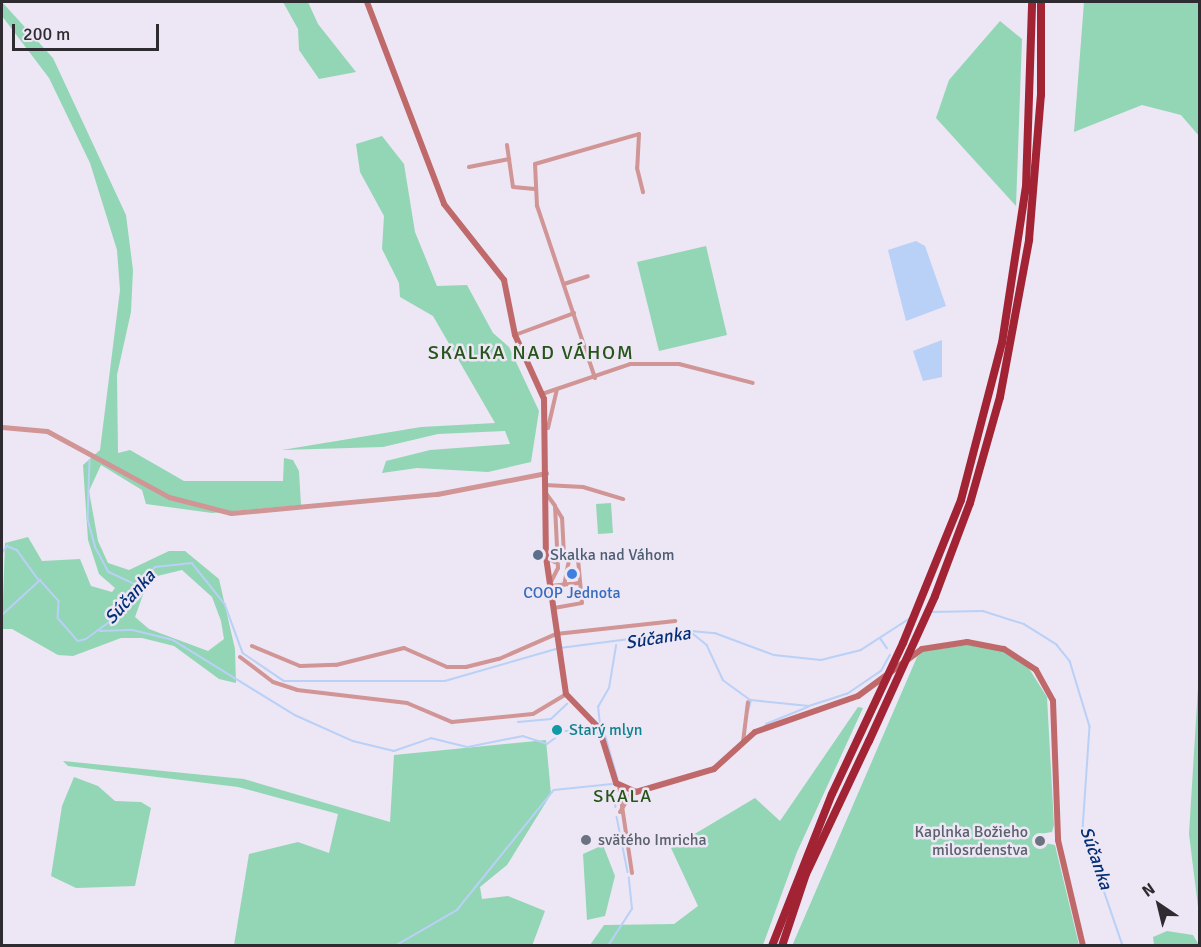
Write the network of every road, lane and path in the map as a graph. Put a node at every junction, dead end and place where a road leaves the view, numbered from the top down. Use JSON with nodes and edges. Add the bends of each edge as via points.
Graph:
{"nodes":[{"id":1,"x":367,"y":2,"type":"edge"},
{"id":2,"x":1032,"y":2,"type":"edge"},
{"id":3,"x":1041,"y":2,"type":"edge"},
{"id":4,"x":507,"y":145,"type":"dead end"},
{"id":5,"x":509,"y":159,"type":"junction"},
{"id":6,"x":469,"y":167,"type":"dead end"},
{"id":7,"x":535,"y":189,"type":"junction"},
{"id":8,"x":644,"y":192,"type":"dead end"},
{"id":9,"x":588,"y":276,"type":"dead end"},
{"id":10,"x":564,"y":284,"type":"junction"},
{"id":11,"x":573,"y":313,"type":"junction"},
{"id":12,"x":514,"y":335,"type":"junction"},
{"id":13,"x":595,"y":378,"type":"junction"},
{"id":14,"x":753,"y":383,"type":"dead end"},
{"id":15,"x":560,"y":388,"type":"junction"},
{"id":16,"x":542,"y":394,"type":"junction"},
{"id":17,"x":2,"y":427,"type":"edge"},
{"id":18,"x":548,"y":428,"type":"junction"},
{"id":19,"x":546,"y":473,"type":"junction"},
{"id":20,"x":545,"y":489,"type":"junction"},
{"id":21,"x":623,"y":500,"type":"dead end"},
{"id":22,"x":546,"y":557,"type":"junction"},
{"id":23,"x":558,"y":562,"type":"junction"},
{"id":24,"x":579,"y":583,"type":"junction"},
{"id":25,"x":564,"y":585,"type":"junction"},
{"id":26,"x":550,"y":586,"type":"junction"},
{"id":27,"x":553,"y":608,"type":"junction"},
{"id":28,"x":675,"y":621,"type":"dead end"},
{"id":29,"x":556,"y":634,"type":"junction"},
{"id":30,"x":252,"y":646,"type":"dead end"},
{"id":31,"x":240,"y":657,"type":"dead end"},
{"id":32,"x":566,"y":694,"type":"junction"},
{"id":33,"x":748,"y":702,"type":"dead end"},
{"id":34,"x":742,"y":743,"type":"junction"},
{"id":35,"x":619,"y":786,"type":"junction"},
{"id":36,"x":632,"y":792,"type":"junction"},
{"id":37,"x":620,"y":812,"type":"junction"},
{"id":38,"x":632,"y":873,"type":"dead end"},
{"id":39,"x":772,"y":945,"type":"edge"},
{"id":40,"x":782,"y":945,"type":"edge"},
{"id":41,"x":1083,"y":945,"type":"edge"}],
"edges":[{"from":1,"to":12,"type":"main road","via":[[444,204],[504,280]]},
{"from":2,"to":39,"type":"highway","bridge":true,"via":[[1030,129],[1020,238],[993,385],[961,500],[925,594],[832,794]]},
{"from":3,"to":40,"type":"highway","bridge":true,"via":[[1041,95],[1029,240],[1000,397],[970,503],[931,606],[816,854]]},
{"from":4,"to":5,"type":"street"},
{"from":5,"to":6,"type":"street"},
{"from":5,"to":7,"type":"street","via":[[513,187]]},
{"from":7,"to":8,"type":"street","via":[[539,159],[639,134],[637,168]]},
{"from":7,"to":10,"type":"street"},
{"from":9,"to":10,"type":"street"},
{"from":10,"to":11,"type":"street"},
{"from":11,"to":12,"type":"street"},
{"from":11,"to":13,"type":"street"},
{"from":12,"to":16,"type":"main road"},
{"from":13,"to":14,"type":"street","via":[[630,364],[679,364]]},
{"from":13,"to":15,"type":"street"},
{"from":15,"to":16,"type":"street"},
{"from":15,"to":18,"type":"street"},
{"from":16,"to":18,"type":"main road"},
{"from":17,"to":19,"type":"street","via":[[47,431],[155,491],[231,513],[437,494]]},
{"from":18,"to":19,"type":"main road"},
{"from":19,"to":20,"type":"main road"},
{"from":20,"to":21,"type":"street","via":[[583,487]]},
{"from":20,"to":22,"type":"main road"},
{"from":20,"to":23,"type":"street","via":[[562,518],[564,555]]},
{"from":22,"to":23,"type":"street"},
{"from":22,"to":26,"type":"main road"},
{"from":23,"to":26,"type":"street"},
{"from":24,"to":25,"type":"street"},
{"from":24,"to":25,"type":"street","via":[[578,559],[568,560]]},
{"from":24,"to":27,"type":"street","via":[[582,603]]},
{"from":25,"to":26,"type":"street"},
{"from":26,"to":27,"type":"main road"},
{"from":27,"to":29,"type":"main road"},
{"from":28,"to":29,"type":"street"},
{"from":29,"to":30,"type":"street","via":[[499,659],[466,667],[447,667],[404,648],[336,664],[300,666]]},
{"from":29,"to":32,"type":"main road"},
{"from":31,"to":32,"type":"street","via":[[264,677],[297,690],[407,703],[452,722],[533,714]]},
{"from":32,"to":35,"type":"main road","via":[[596,725]]},
{"from":33,"to":34,"type":"street"},
{"from":34,"to":36,"type":"main road","via":[[714,770]]},
{"from":34,"to":41,"type":"main road","via":[[762,729],[858,696],[922,650],[967,642],[1014,653],[1036,670],[1053,700],[1058,840]]},
{"from":35,"to":36,"type":"main road"},
{"from":35,"to":37,"type":"street"},
{"from":36,"to":37,"type":"street"},
{"from":37,"to":38,"type":"street"}]}
